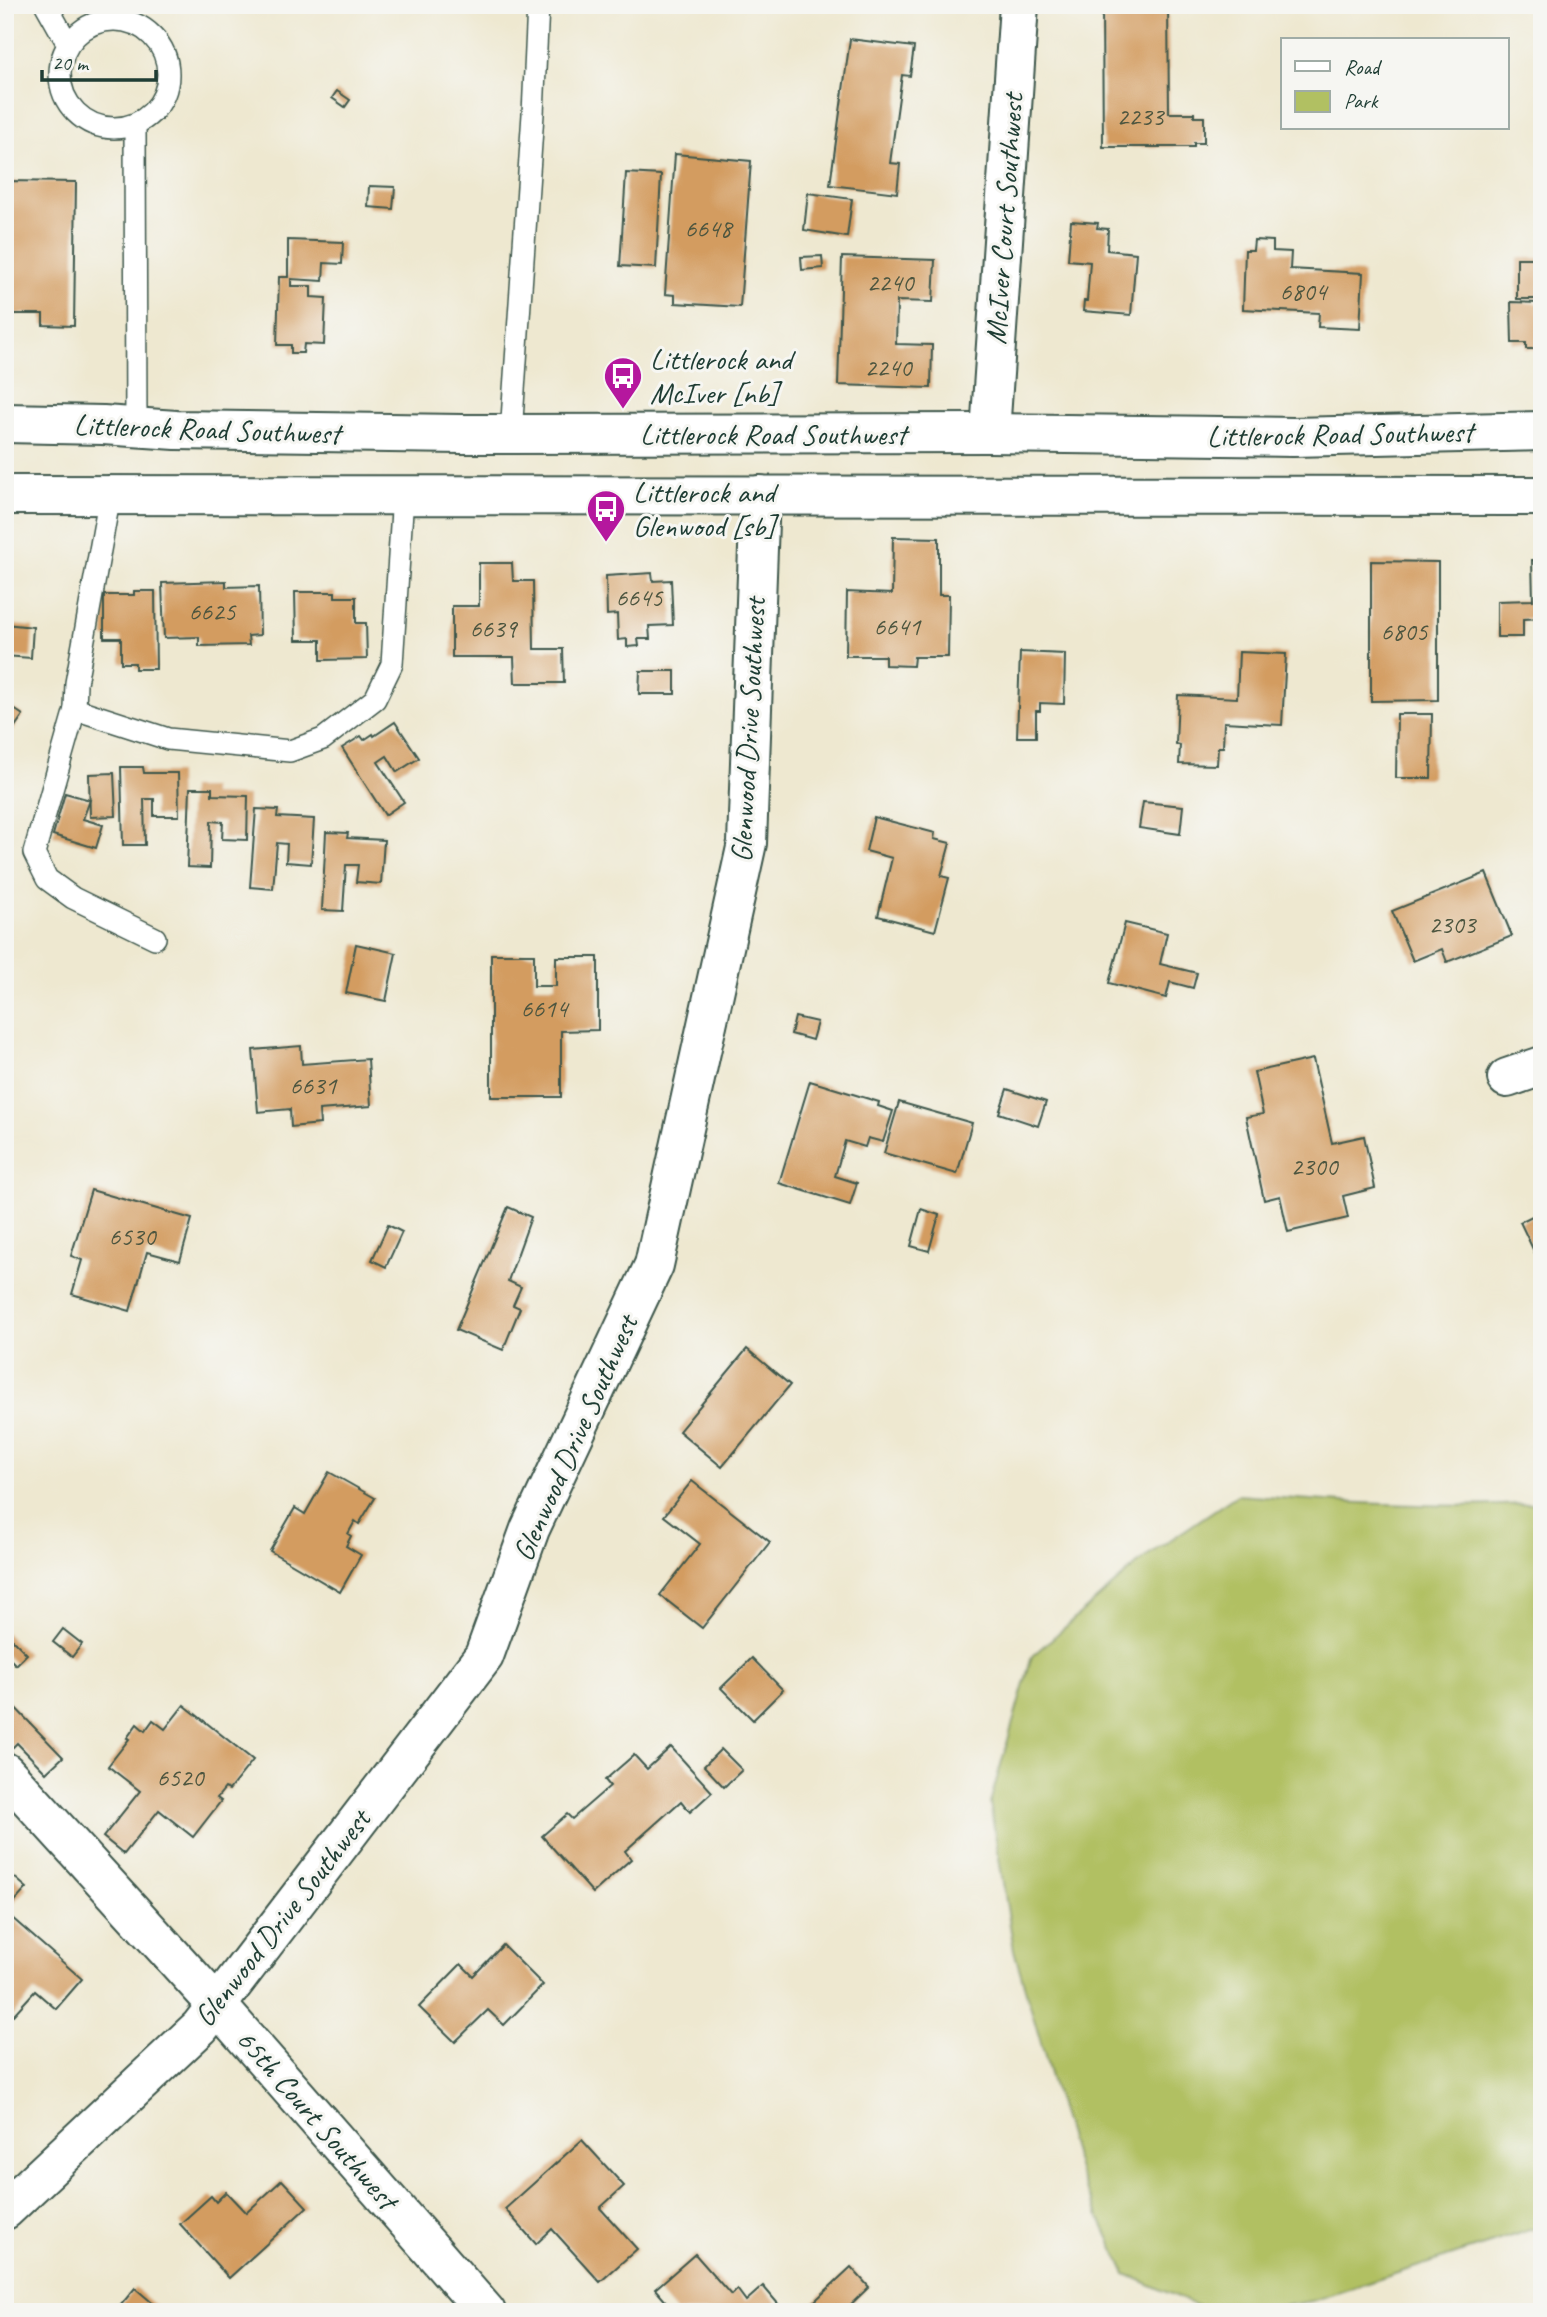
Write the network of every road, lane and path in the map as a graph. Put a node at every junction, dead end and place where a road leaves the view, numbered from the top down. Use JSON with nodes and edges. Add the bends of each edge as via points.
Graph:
{"nodes":[{"id":1,"x":46,"y":5,"type":"edge"},
{"id":2,"x":538,"y":5,"type":"edge"},
{"id":3,"x":1019,"y":5,"type":"edge"},
{"id":4,"x":68,"y":44,"type":"junction"},
{"id":5,"x":135,"y":125,"type":"junction"},
{"id":6,"x":5,"y":423,"type":"edge"},
{"id":7,"x":136,"y":427,"type":"junction"},
{"id":8,"x":1542,"y":431,"type":"edge"},
{"id":9,"x":990,"y":433,"type":"junction"},
{"id":10,"x":511,"y":434,"type":"junction"},
{"id":11,"x":5,"y":495,"type":"edge"},
{"id":12,"x":110,"y":495,"type":"junction"},
{"id":13,"x":403,"y":495,"type":"junction"},
{"id":14,"x":760,"y":495,"type":"junction"},
{"id":15,"x":1542,"y":496,"type":"edge"},
{"id":16,"x":75,"y":709,"type":"junction"},
{"id":17,"x":155,"y":938,"type":"dead end"},
{"id":18,"x":5,"y":1772,"type":"edge"},
{"id":19,"x":217,"y":2005,"type":"junction"},
{"id":20,"x":5,"y":2210,"type":"edge"},
{"id":21,"x":486,"y":2312,"type":"edge"}],
"edges":[{"from":1,"to":4,"type":"lane"},
{"from":2,"to":10,"type":"lane"},
{"from":3,"to":9,"type":"street","name":"McIver Court Southwest"},
{"from":4,"to":5,"type":"lane","via":[[59,77],[72,109],[101,127]]},
{"from":4,"to":5,"type":"lane","via":[[95,22],[113,19],[149,31],[168,63],[168,82],[163,100]]},
{"from":5,"to":7,"type":"lane"},
{"from":6,"to":7,"type":"street","name":"Littlerock Road Southwest"},
{"from":7,"to":10,"type":"street","name":"Littlerock Road Southwest"},
{"from":8,"to":9,"type":"street","name":"Littlerock Road Southwest","via":[[1293,437]]},
{"from":9,"to":10,"type":"street","name":"Littlerock Road Southwest"},
{"from":11,"to":12,"type":"street","name":"Littlerock Road Southwest"},
{"from":12,"to":13,"type":"street","name":"Littlerock Road Southwest"},
{"from":12,"to":16,"type":"lane"},
{"from":13,"to":14,"type":"street","name":"Littlerock Road Southwest"},
{"from":13,"to":16,"type":"lane","via":[[392,664],[375,699],[323,739],[290,751],[168,738]]},
{"from":14,"to":15,"type":"street","name":"Littlerock Road Southwest"},
{"from":14,"to":19,"type":"street","name":"Glenwood Drive Southwest","via":[[747,843],[654,1265],[530,1529],[484,1656]]},
{"from":16,"to":17,"type":"lane","via":[[34,853],[47,879],[73,898]]},
{"from":18,"to":19,"type":"street","name":"65th Court Southwest"},
{"from":19,"to":20,"type":"street","name":"Glenwood Drive Southwest","via":[[200,2027]]},
{"from":19,"to":21,"type":"street","name":"65th Court Southwest"}]}
